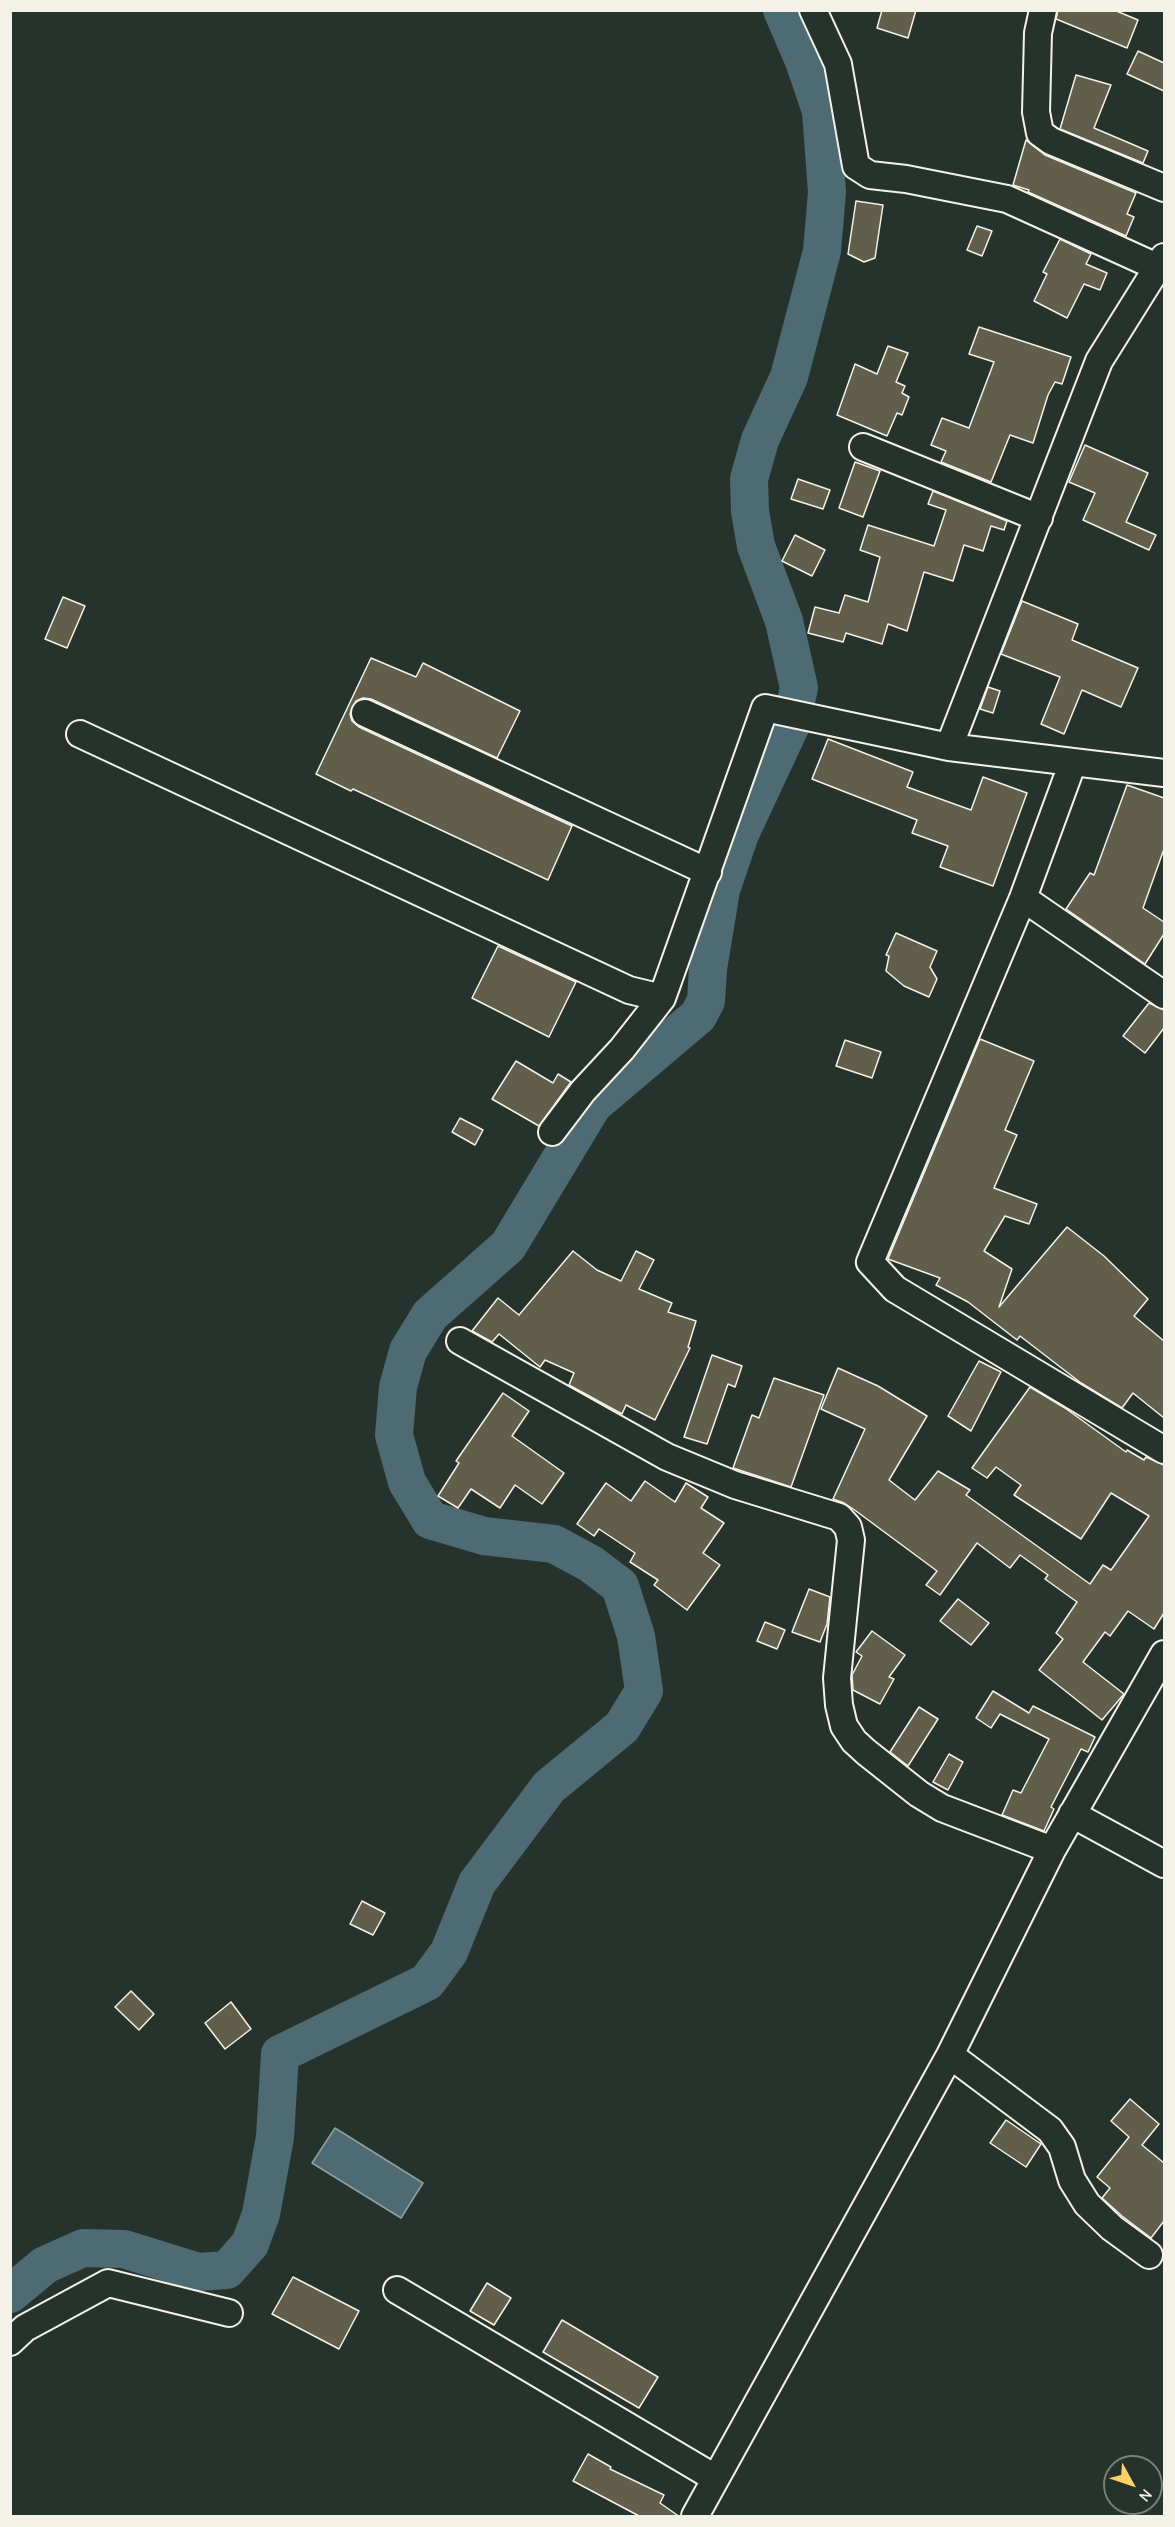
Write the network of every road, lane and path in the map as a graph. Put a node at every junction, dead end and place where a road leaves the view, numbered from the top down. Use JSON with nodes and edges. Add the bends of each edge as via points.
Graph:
{"nodes":[{"id":1,"x":813,"y":10,"type":"edge"},
{"id":2,"x":1043,"y":10,"type":"edge"},
{"id":3,"x":1164,"y":188,"type":"edge"},
{"id":4,"x":1161,"y":262,"type":"edge"},
{"id":5,"x":863,"y":447,"type":"dead end"},
{"id":6,"x":1039,"y":518,"type":"junction"},
{"id":7,"x":365,"y":713,"type":"dead end"},
{"id":8,"x":80,"y":734,"type":"dead end"},
{"id":9,"x":949,"y":747,"type":"junction"},
{"id":10,"x":1073,"y":762,"type":"junction"},
{"id":11,"x":1164,"y":773,"type":"edge"},
{"id":12,"x":708,"y":872,"type":"junction"},
{"id":13,"x":1023,"y":898,"type":"junction"},
{"id":14,"x":1164,"y":994,"type":"edge"},
{"id":15,"x":662,"y":998,"type":"junction"},
{"id":16,"x":552,"y":1132,"type":"dead end"},
{"id":17,"x":460,"y":1341,"type":"dead end"},
{"id":18,"x":1164,"y":1450,"type":"edge"},
{"id":19,"x":1164,"y":1654,"type":"edge"},
{"id":20,"x":1072,"y":1814,"type":"junction"},
{"id":21,"x":1052,"y":1850,"type":"junction"},
{"id":22,"x":1164,"y":1864,"type":"edge"},
{"id":23,"x":950,"y":2055,"type":"junction"},
{"id":24,"x":1149,"y":2255,"type":"dead end"},
{"id":25,"x":397,"y":2290,"type":"dead end"},
{"id":26,"x":229,"y":2313,"type":"dead end"},
{"id":27,"x":10,"y":2342,"type":"edge"},
{"id":28,"x":715,"y":2478,"type":"junction"},
{"id":29,"x":696,"y":2517,"type":"edge"}],
"edges":[{"from":1,"to":4,"type":"street","via":[[838,64],[856,166],[870,175],[1007,199]]},
{"from":2,"to":3,"type":"street","via":[[1037,56],[1036,112],[1040,133]]},
{"from":4,"to":6,"type":"street","via":[[1099,361]]},
{"from":5,"to":6,"type":"street"},
{"from":6,"to":9,"type":"street"},
{"from":7,"to":12,"type":"street"},
{"from":8,"to":15,"type":"street","via":[[629,990]]},
{"from":9,"to":10,"type":"street"},
{"from":9,"to":12,"type":"street","via":[[765,708]]},
{"from":10,"to":11,"type":"street"},
{"from":10,"to":13,"type":"street"},
{"from":12,"to":15,"type":"street"},
{"from":13,"to":14,"type":"street"},
{"from":13,"to":18,"type":"street","via":[[870,1262],[895,1289]]},
{"from":15,"to":16,"type":"street"},
{"from":17,"to":21,"type":"street","via":[[667,1457],[735,1485],[839,1517],[848,1527],[851,1540],[837,1678],[838,1705],[854,1741],[919,1794],[964,1817]]},
{"from":19,"to":20,"type":"street"},
{"from":20,"to":21,"type":"street"},
{"from":20,"to":22,"type":"street"},
{"from":21,"to":23,"type":"street"},
{"from":23,"to":24,"type":"street","via":[[1050,2130],[1062,2147],[1072,2180],[1087,2204]]},
{"from":23,"to":28,"type":"street"},
{"from":25,"to":28,"type":"street"},
{"from":26,"to":27,"type":"street","via":[[108,2283],[25,2328]]},
{"from":28,"to":29,"type":"street"}]}
